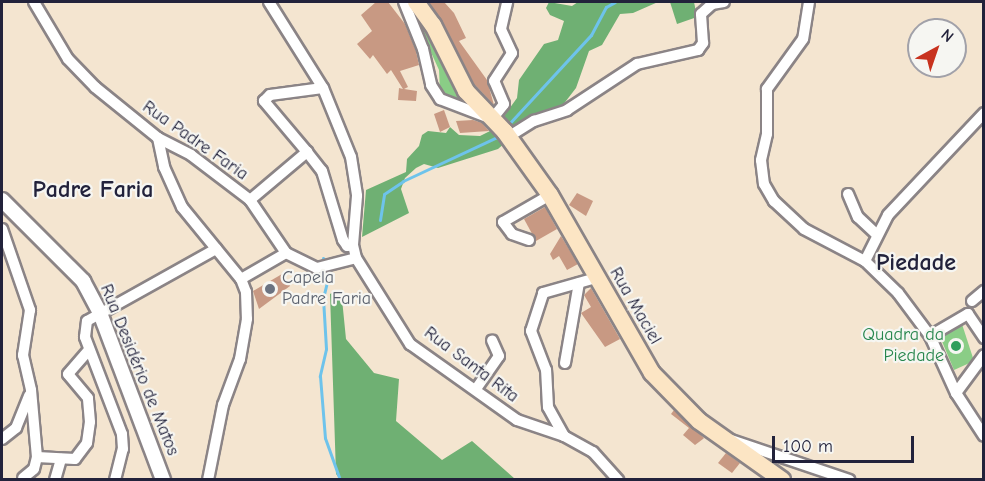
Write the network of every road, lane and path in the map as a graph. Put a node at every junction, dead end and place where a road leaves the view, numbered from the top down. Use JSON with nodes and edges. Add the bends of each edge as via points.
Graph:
{"nodes":[{"id":1,"x":34,"y":2,"type":"edge"},
{"id":2,"x":269,"y":2,"type":"edge"},
{"id":3,"x":395,"y":2,"type":"edge"},
{"id":4,"x":404,"y":2,"type":"edge"},
{"id":5,"x":416,"y":2,"type":"edge"},
{"id":6,"x":507,"y":2,"type":"edge"},
{"id":7,"x":724,"y":2,"type":"edge"},
{"id":8,"x":808,"y":2,"type":"edge"},
{"id":9,"x":409,"y":18,"type":"junction"},
{"id":10,"x":323,"y":88,"type":"junction"},
{"id":11,"x":984,"y":113,"type":"edge"},
{"id":12,"x":500,"y":128,"type":"junction"},
{"id":13,"x":158,"y":138,"type":"junction"},
{"id":14,"x":307,"y":152,"type":"junction"},
{"id":15,"x":848,"y":194,"type":"dead end"},
{"id":16,"x":550,"y":195,"type":"junction"},
{"id":17,"x":2,"y":200,"type":"edge"},
{"id":18,"x":250,"y":200,"type":"junction"},
{"id":19,"x":2,"y":229,"type":"edge"},
{"id":20,"x":876,"y":234,"type":"junction"},
{"id":21,"x":529,"y":240,"type":"dead end"},
{"id":22,"x":353,"y":245,"type":"junction"},
{"id":23,"x":216,"y":249,"type":"junction"},
{"id":24,"x":286,"y":253,"type":"junction"},
{"id":25,"x":356,"y":258,"type":"junction"},
{"id":26,"x":865,"y":261,"type":"junction"},
{"id":27,"x":596,"y":278,"type":"junction"},
{"id":28,"x":241,"y":279,"type":"junction"},
{"id":29,"x":579,"y":283,"type":"junction"},
{"id":30,"x":984,"y":291,"type":"edge"},
{"id":31,"x":972,"y":301,"type":"dead end"},
{"id":32,"x":100,"y":313,"type":"junction"},
{"id":33,"x":930,"y":336,"type":"junction"},
{"id":34,"x":984,"y":338,"type":"edge"},
{"id":35,"x":492,"y":340,"type":"dead end"},
{"id":36,"x":89,"y":350,"type":"junction"},
{"id":37,"x":984,"y":355,"type":"edge"},
{"id":38,"x":564,"y":363,"type":"dead end"},
{"id":39,"x":476,"y":389,"type":"junction"},
{"id":40,"x":31,"y":390,"type":"junction"},
{"id":41,"x":956,"y":393,"type":"junction"},
{"id":42,"x":564,"y":436,"type":"junction"},
{"id":43,"x":984,"y":436,"type":"edge"},
{"id":44,"x":2,"y":438,"type":"edge"},
{"id":45,"x":720,"y":438,"type":"junction"},
{"id":46,"x":37,"y":457,"type":"junction"},
{"id":47,"x":61,"y":459,"type":"junction"},
{"id":48,"x":23,"y":478,"type":"edge"},
{"id":49,"x":55,"y":480,"type":"edge"},
{"id":50,"x":115,"y":480,"type":"edge"},
{"id":51,"x":163,"y":480,"type":"edge"},
{"id":52,"x":208,"y":480,"type":"edge"},
{"id":53,"x":618,"y":480,"type":"edge"},
{"id":54,"x":782,"y":480,"type":"edge"},
{"id":55,"x":849,"y":480,"type":"edge"}],
"edges":[{"from":1,"to":13,"type":"street","name":"Rua Padre Faria","via":[[68,59],[95,87]]},
{"from":2,"to":10,"type":"street","name":"Rua Santa Rita"},
{"from":3,"to":9,"type":"street"},
{"from":4,"to":9,"type":"street"},
{"from":5,"to":12,"type":"main road","name":"Rua Maciel","via":[[434,24],[466,91]]},
{"from":6,"to":12,"type":"street","via":[[501,29],[512,53],[494,81],[504,104]]},
{"from":7,"to":12,"type":"street","via":[[712,4],[701,14],[703,43],[698,50],[637,64],[567,110],[534,122]]},
{"from":8,"to":26,"type":"street","via":[[803,39],[767,89],[762,177],[774,201],[798,225]]},
{"from":9,"to":12,"type":"street","via":[[423,49],[431,85],[440,99]]},
{"from":10,"to":14,"type":"street","via":[[270,95],[264,100]]},
{"from":10,"to":22,"type":"street","name":"Rua Santa Rita","via":[[351,157],[357,196]]},
{"from":11,"to":20,"type":"street","via":[[888,215]]},
{"from":12,"to":16,"type":"main road","name":"Rua Maciel"},
{"from":13,"to":18,"type":"street","name":"Rua Padre Faria","via":[[197,159]]},
{"from":13,"to":23,"type":"street","via":[[164,168],[182,207]]},
{"from":14,"to":18,"type":"street"},
{"from":14,"to":22,"type":"street","via":[[322,171],[343,240],[347,246]]},
{"from":15,"to":20,"type":"street","via":[[858,217]]},
{"from":16,"to":21,"type":"street","via":[[503,222],[512,234]]},
{"from":16,"to":27,"type":"main road","name":"Rua Maciel"},
{"from":17,"to":32,"type":"street","name":"Rua Desidério de Matos","via":[[83,281]]},
{"from":18,"to":24,"type":"street","name":"Rua Padre Faria"},
{"from":19,"to":40,"type":"street","via":[[30,310],[23,355]]},
{"from":20,"to":26,"type":"street"},
{"from":22,"to":25,"type":"street","name":"Rua Santa Rita"},
{"from":23,"to":28,"type":"street"},
{"from":23,"to":32,"type":"street"},
{"from":24,"to":25,"type":"street","name":"Rua Padre Faria","via":[[316,268]]},
{"from":24,"to":28,"type":"street"},
{"from":25,"to":39,"type":"street","name":"Rua Santa Rita","via":[[411,344]]},
{"from":26,"to":33,"type":"street","via":[[898,293]]},
{"from":27,"to":29,"type":"street"},
{"from":27,"to":45,"type":"main road","name":"Rua Maciel","via":[[652,373],[675,400]]},
{"from":28,"to":52,"type":"street","via":[[248,306],[245,329]]},
{"from":29,"to":38,"type":"street"},
{"from":29,"to":42,"type":"street","via":[[543,293],[531,331],[546,370],[548,407]]},
{"from":30,"to":31,"type":"street"},
{"from":32,"to":36,"type":"street","via":[[84,326]]},
{"from":32,"to":51,"type":"street","name":"Rua Desidério de Matos"},
{"from":33,"to":34,"type":"street","via":[[968,314]]},
{"from":33,"to":41,"type":"street"},
{"from":35,"to":39,"type":"street","via":[[499,356]]},
{"from":36,"to":47,"type":"street","via":[[68,374],[88,398],[87,443],[75,459]]},
{"from":36,"to":50,"type":"street","via":[[122,434],[123,449]]},
{"from":37,"to":41,"type":"street"},
{"from":39,"to":42,"type":"street","name":"Rua Santa Rita","via":[[517,420]]},
{"from":40,"to":44,"type":"street","via":[[16,428]]},
{"from":40,"to":46,"type":"street"},
{"from":41,"to":43,"type":"street"},
{"from":42,"to":53,"type":"street","name":"Rua Santa Rita","via":[[593,452]]},
{"from":45,"to":54,"type":"main road","name":"Rua Maciel"},
{"from":45,"to":55,"type":"street"},
{"from":46,"to":47,"type":"street"},
{"from":46,"to":48,"type":"street","via":[[34,469]]},
{"from":47,"to":49,"type":"street"}]}
